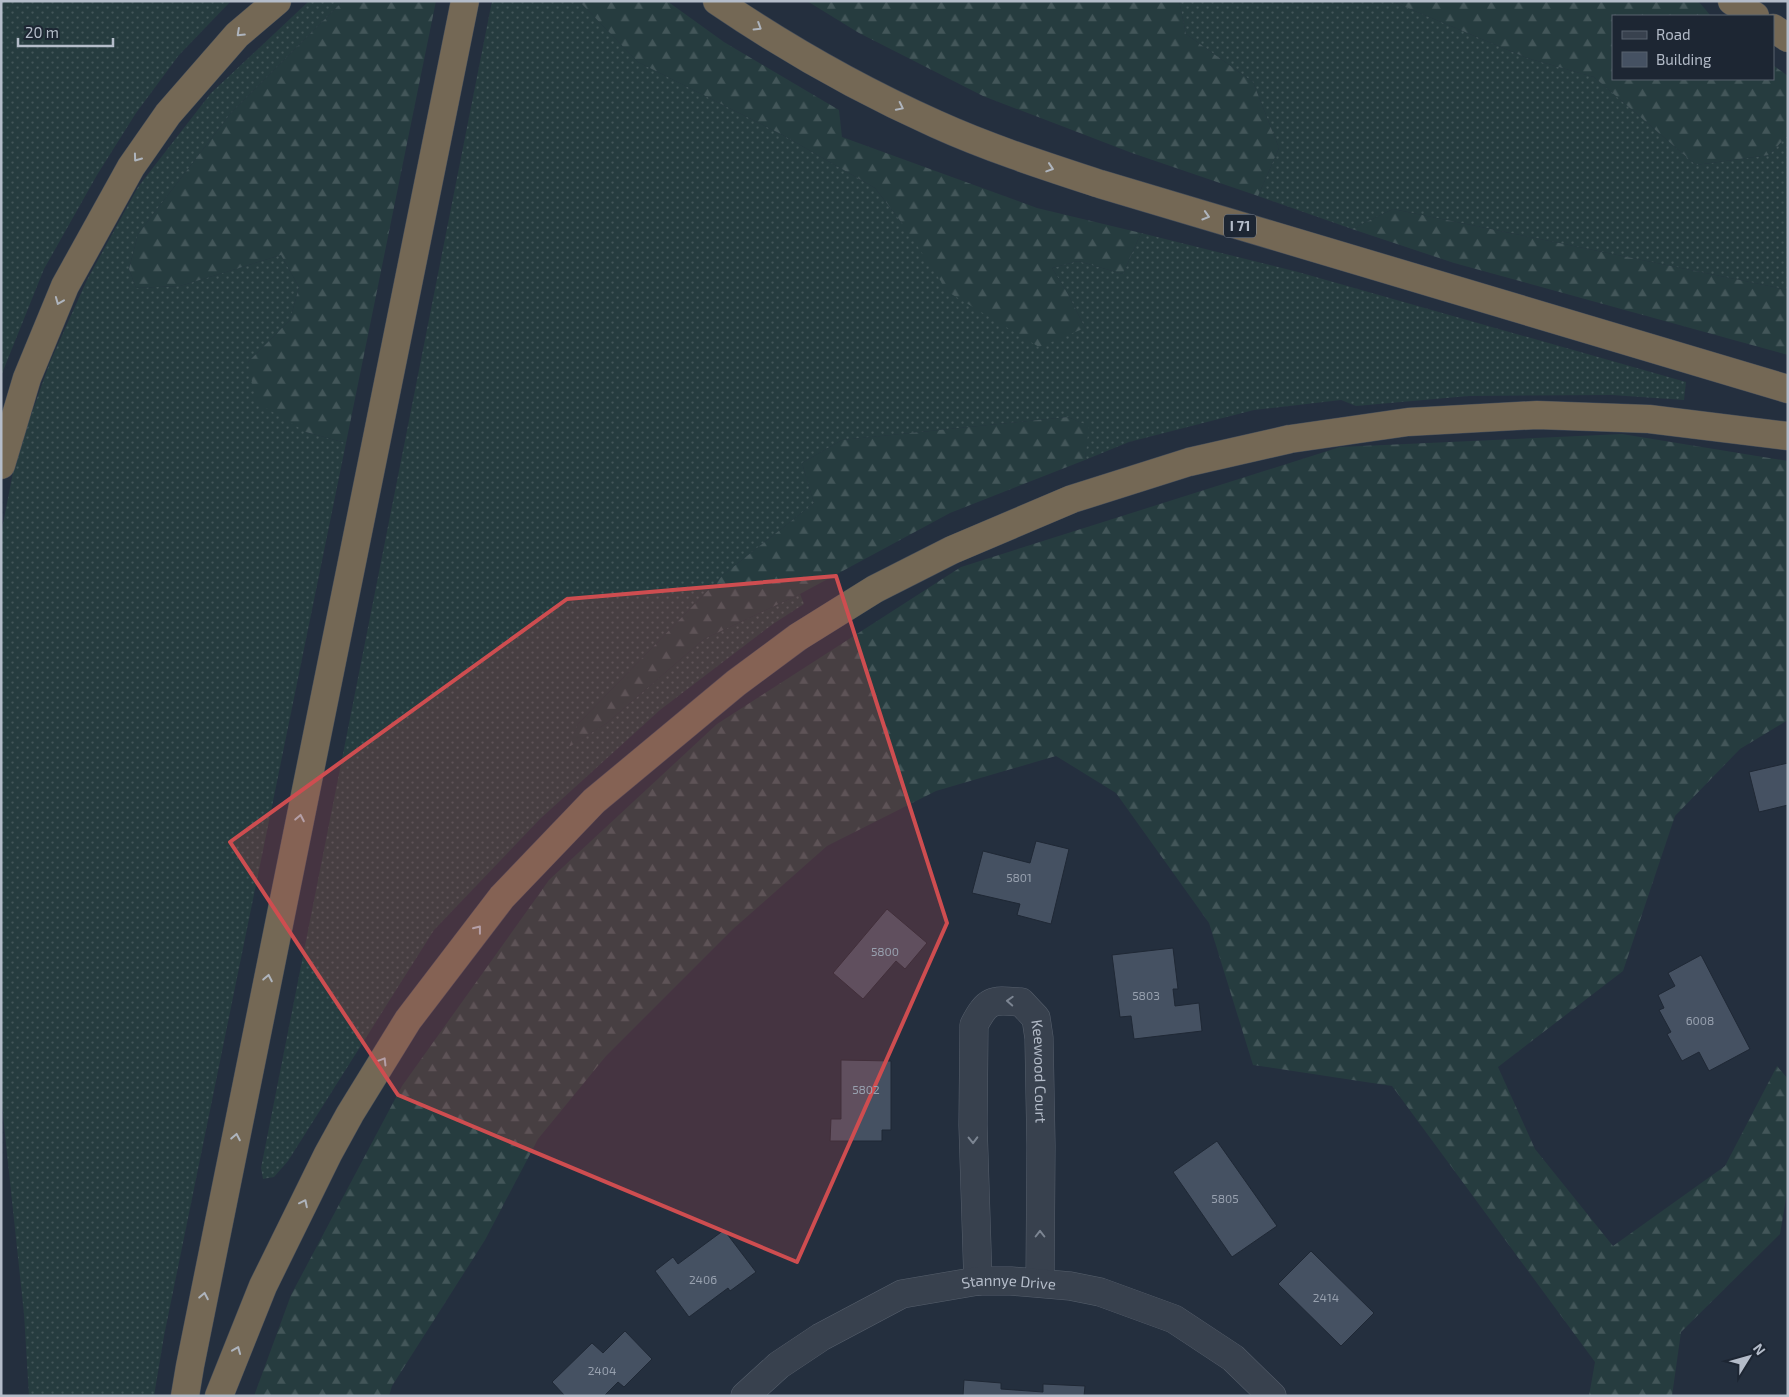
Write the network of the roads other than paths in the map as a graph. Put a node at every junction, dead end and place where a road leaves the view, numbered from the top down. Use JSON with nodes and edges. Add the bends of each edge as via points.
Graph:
{"nodes":[{"id":1,"x":277,"y":1,"type":"edge"},
{"id":2,"x":465,"y":1,"type":"edge"},
{"id":3,"x":717,"y":1,"type":"edge"},
{"id":4,"x":1732,"y":1,"type":"edge"},
{"id":5,"x":1753,"y":15,"type":"edge"},
{"id":6,"x":1774,"y":29,"type":"edge"},
{"id":7,"x":1788,"y":38,"type":"edge"},
{"id":8,"x":1788,"y":389,"type":"edge"},
{"id":9,"x":1788,"y":436,"type":"edge"},
{"id":10,"x":1,"y":465,"type":"edge"},
{"id":11,"x":978,"y":1281,"type":"junction"},
{"id":12,"x":1040,"y":1283,"type":"junction"},
{"id":13,"x":185,"y":1396,"type":"edge"},
{"id":14,"x":219,"y":1396,"type":"edge"},
{"id":15,"x":745,"y":1396,"type":"edge"},
{"id":16,"x":1272,"y":1396,"type":"edge"}],
"edges":[{"from":1,"to":10,"type":"highway","one_way":true,"via":[[237,35],[168,114],[131,167],[65,286],[27,378]]},
{"from":13,"to":2,"type":"highway","one_way":true},
{"from":3,"to":8,"type":"highway","number":"I 71","one_way":true,"via":[[837,76],[936,124],[1015,156]]},
{"from":4,"to":5,"type":"highway"},
{"from":6,"to":7,"type":"highway"},
{"from":14,"to":9,"type":"highway","one_way":true,"via":[[263,1286],[350,1114],[408,1020],[502,897],[594,801],[736,682],[798,637],[875,589],[952,550],[1072,499],[1190,462],[1290,439],[1408,422],[1537,414],[1649,419]]},
{"from":11,"to":12,"type":"street","name":"Stannye Drive"},
{"from":12,"to":11,"type":"street","name":"Keewood Court","one_way":true,"via":[[1041,1146],[1036,1018],[1021,1002],[996,1001],[981,1010],[974,1025]]},
{"from":11,"to":15,"type":"street","name":"Stannye Drive","via":[[902,1294],[821,1337],[779,1365]]},
{"from":12,"to":16,"type":"street","name":"Stannye Drive","via":[[1100,1292],[1174,1319],[1233,1358]]}]}
